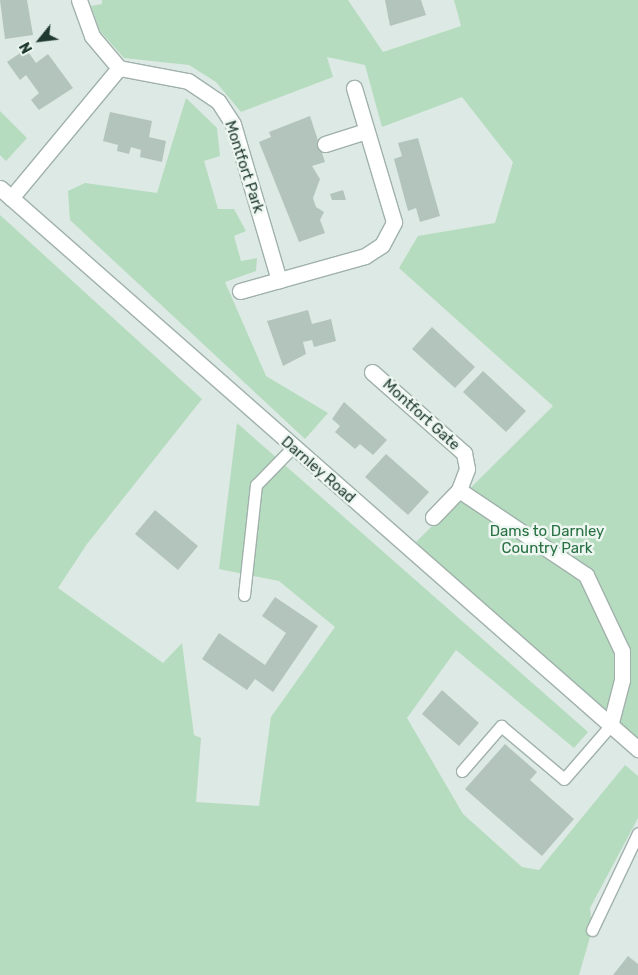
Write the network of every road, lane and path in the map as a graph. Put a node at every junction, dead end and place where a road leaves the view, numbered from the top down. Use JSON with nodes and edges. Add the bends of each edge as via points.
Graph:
{"nodes":[{"id":1,"x":79,"y":0,"type":"edge"},
{"id":2,"x":119,"y":68,"type":"junction"},
{"id":3,"x":354,"y":88,"type":"dead end"},
{"id":4,"x":366,"y":131,"type":"junction"},
{"id":5,"x":326,"y":144,"type":"dead end"},
{"id":6,"x":5,"y":193,"type":"edge"},
{"id":7,"x":279,"y":280,"type":"junction"},
{"id":8,"x":240,"y":291,"type":"dead end"},
{"id":9,"x":372,"y":372,"type":"dead end"},
{"id":10,"x":292,"y":448,"type":"junction"},
{"id":11,"x":460,"y":490,"type":"junction"},
{"id":12,"x":433,"y":517,"type":"dead end"},
{"id":13,"x":244,"y":595,"type":"dead end"},
{"id":14,"x":610,"y":726,"type":"junction"},
{"id":15,"x":638,"y":749,"type":"edge"},
{"id":16,"x":462,"y":772,"type":"dead end"},
{"id":17,"x":638,"y":833,"type":"edge"},
{"id":18,"x":592,"y":930,"type":"dead end"}],
"edges":[{"from":1,"to":2,"type":"street","via":[[92,36]]},
{"from":2,"to":6,"type":"street"},
{"from":2,"to":7,"type":"street","name":"Montfort Park","via":[[188,81],[218,101],[233,124]]},
{"from":3,"to":4,"type":"street"},
{"from":4,"to":5,"type":"street"},
{"from":4,"to":7,"type":"street","via":[[394,222],[382,245],[365,256]]},
{"from":6,"to":10,"type":"street","name":"Darnley Road"},
{"from":7,"to":8,"type":"street"},
{"from":9,"to":11,"type":"street","name":"Montfort Gate","via":[[464,453],[467,469]]},
{"from":10,"to":13,"type":"lane","via":[[256,485]]},
{"from":10,"to":14,"type":"street","name":"Darnley Road"},
{"from":11,"to":12,"type":"street","name":"Montfort Gate"},
{"from":11,"to":14,"type":"street","via":[[586,576],[622,651],[622,680]]},
{"from":14,"to":15,"type":"street","name":"Darnley Road"},
{"from":14,"to":16,"type":"lane","via":[[564,779],[501,726]]},
{"from":17,"to":18,"type":"lane"}]}
